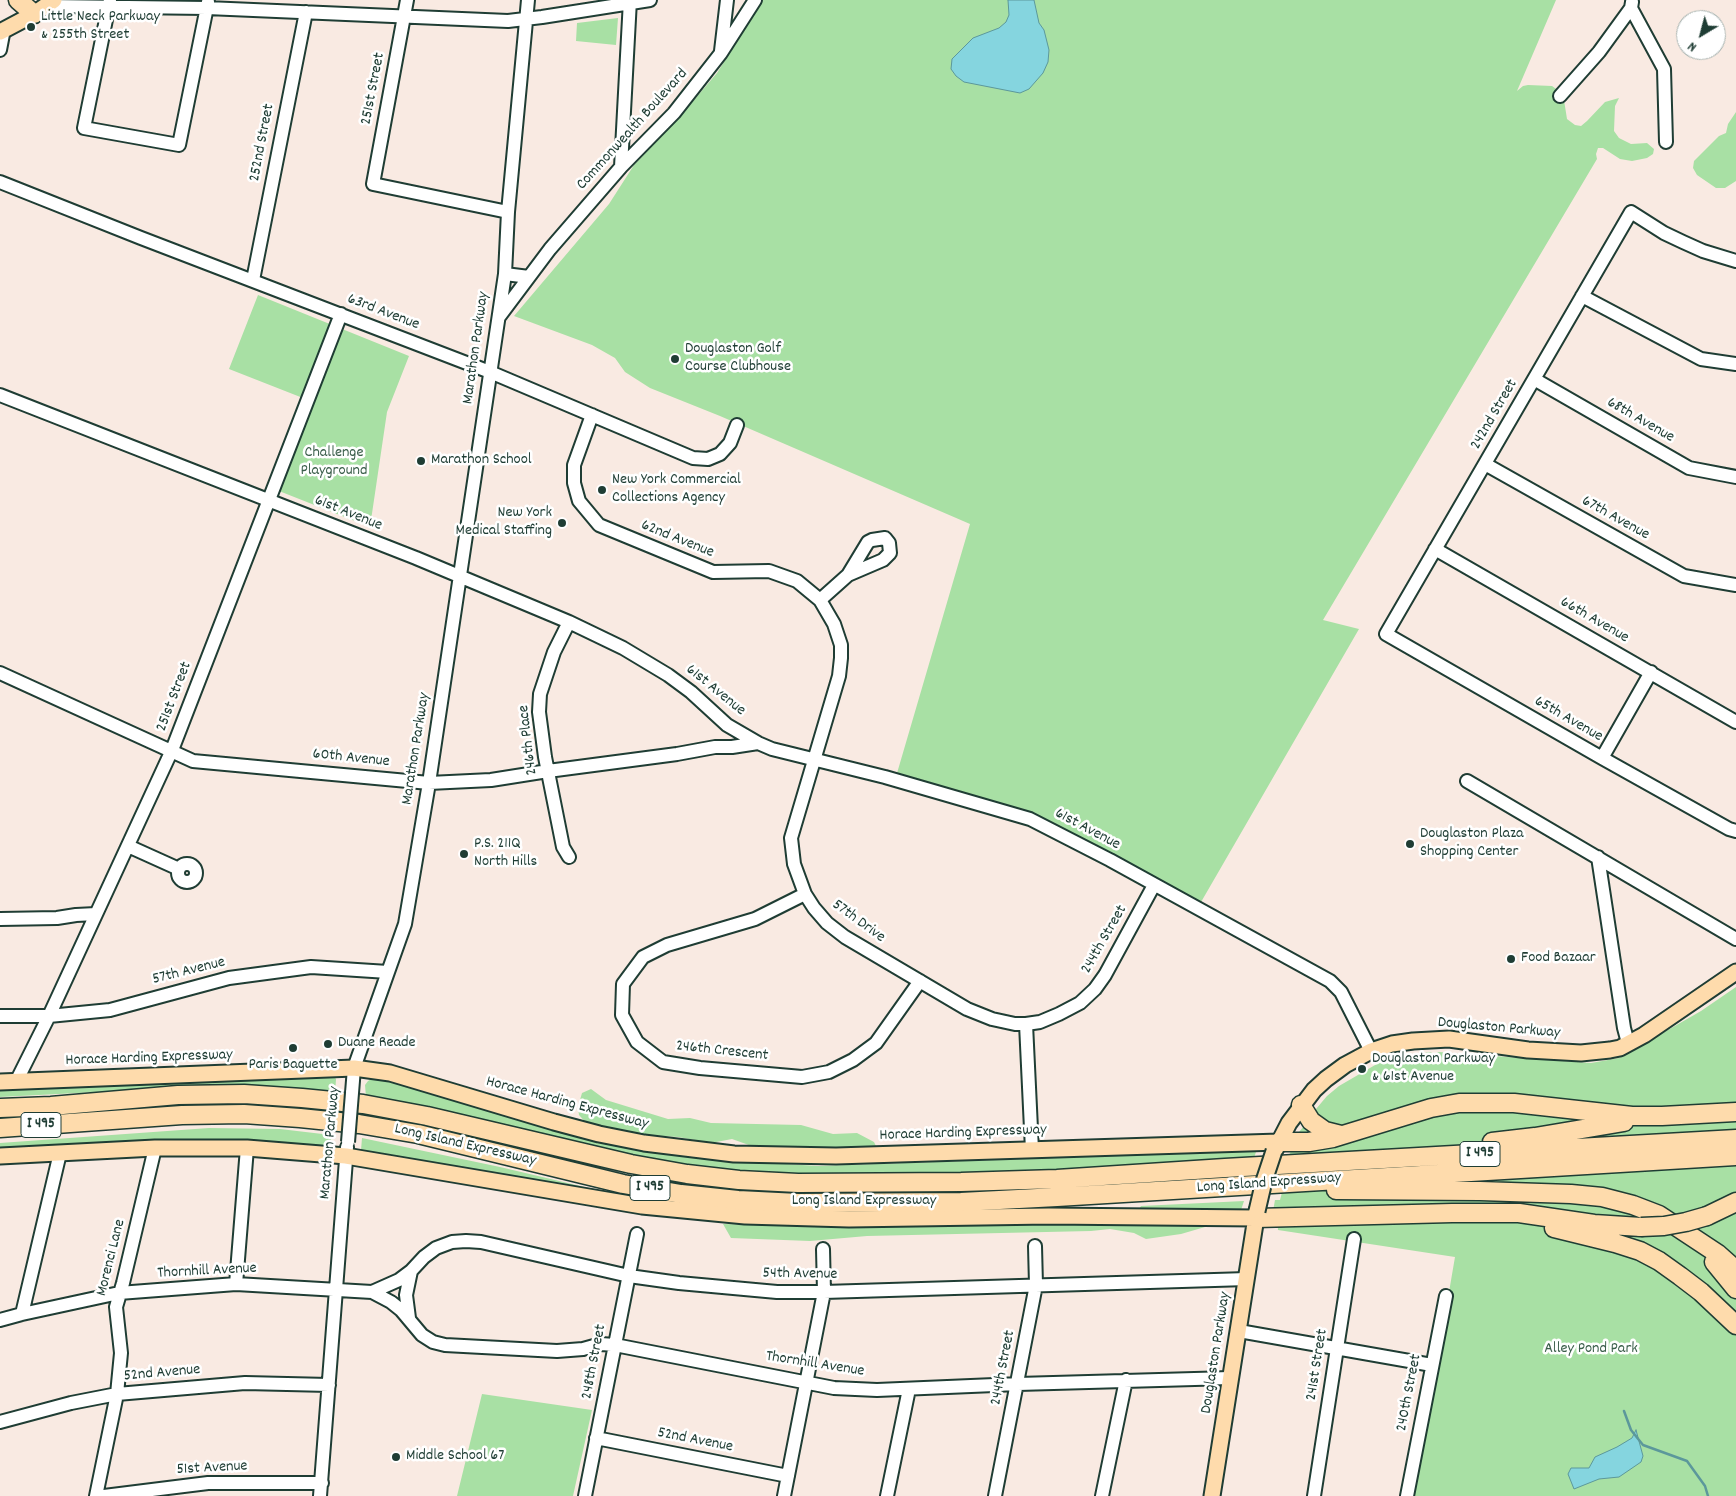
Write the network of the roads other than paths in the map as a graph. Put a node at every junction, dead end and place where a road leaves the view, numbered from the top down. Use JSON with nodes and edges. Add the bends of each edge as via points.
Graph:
{"nodes":[{"id":1,"x":18,"y":0,"type":"edge"},
{"id":2,"x":407,"y":0,"type":"edge"},
{"id":3,"x":528,"y":0,"type":"edge"},
{"id":4,"x":650,"y":0,"type":"edge"},
{"id":5,"x":727,"y":0,"type":"edge"},
{"id":6,"x":755,"y":0,"type":"edge"},
{"id":7,"x":107,"y":2,"type":"edge"},
{"id":8,"x":629,"y":2,"type":"edge"},
{"id":9,"x":208,"y":4,"type":"edge"},
{"id":10,"x":1632,"y":4,"type":"edge"},
{"id":11,"x":45,"y":7,"type":"edge"},
{"id":12,"x":306,"y":12,"type":"junction"},
{"id":13,"x":404,"y":16,"type":"junction"},
{"id":14,"x":526,"y":19,"type":"junction"},
{"id":15,"x":2,"y":30,"type":"edge"},
{"id":16,"x":0,"y":50,"type":"edge"},
{"id":17,"x":721,"y":53,"type":"junction"},
{"id":18,"x":1560,"y":96,"type":"dead end"},
{"id":19,"x":1666,"y":142,"type":"dead end"},
{"id":20,"x":621,"y":166,"type":"junction"},
{"id":21,"x":0,"y":182,"type":"edge"},
{"id":22,"x":508,"y":212,"type":"junction"},
{"id":23,"x":1736,"y":261,"type":"edge"},
{"id":24,"x":504,"y":274,"type":"junction"},
{"id":25,"x":529,"y":277,"type":"junction"},
{"id":26,"x":253,"y":280,"type":"junction"},
{"id":27,"x":1582,"y":296,"type":"junction"},
{"id":28,"x":341,"y":314,"type":"junction"},
{"id":29,"x":498,"y":319,"type":"junction"},
{"id":30,"x":1736,"y":364,"type":"edge"},
{"id":31,"x":490,"y":372,"type":"junction"},
{"id":32,"x":1534,"y":379,"type":"junction"},
{"id":33,"x":0,"y":395,"type":"edge"},
{"id":34,"x":592,"y":415,"type":"junction"},
{"id":35,"x":737,"y":425,"type":"dead end"},
{"id":36,"x":1485,"y":464,"type":"junction"},
{"id":37,"x":1736,"y":478,"type":"edge"},
{"id":38,"x":270,"y":500,"type":"junction"},
{"id":39,"x":1435,"y":549,"type":"junction"},
{"id":40,"x":848,"y":575,"type":"dead end"},
{"id":41,"x":460,"y":576,"type":"junction"},
{"id":42,"x":1736,"y":585,"type":"edge"},
{"id":43,"x":820,"y":600,"type":"junction"},
{"id":44,"x":569,"y":622,"type":"junction"},
{"id":45,"x":1386,"y":634,"type":"joint"},
{"id":46,"x":1651,"y":672,"type":"junction"},
{"id":47,"x":0,"y":673,"type":"edge"},
{"id":48,"x":1736,"y":722,"type":"edge"},
{"id":49,"x":727,"y":725,"type":"junction"},
{"id":50,"x":758,"y":743,"type":"junction"},
{"id":51,"x":715,"y":747,"type":"junction"},
{"id":52,"x":172,"y":750,"type":"junction"},
{"id":53,"x":814,"y":758,"type":"junction"},
{"id":54,"x":1602,"y":758,"type":"junction"},
{"id":55,"x":548,"y":771,"type":"junction"},
{"id":56,"x":1467,"y":781,"type":"dead end"},
{"id":57,"x":429,"y":783,"type":"junction"},
{"id":58,"x":1736,"y":831,"type":"edge"},
{"id":59,"x":128,"y":846,"type":"junction"},
{"id":60,"x":569,"y":857,"type":"dead end"},
{"id":61,"x":1598,"y":857,"type":"junction"},
{"id":62,"x":178,"y":869,"type":"dead end"},
{"id":63,"x":1154,"y":885,"type":"junction"},
{"id":64,"x":805,"y":894,"type":"junction"},
{"id":65,"x":96,"y":914,"type":"junction"},
{"id":66,"x":0,"y":919,"type":"edge"},
{"id":67,"x":1736,"y":939,"type":"edge"},
{"id":68,"x":388,"y":972,"type":"junction"},
{"id":69,"x":1736,"y":972,"type":"edge"},
{"id":70,"x":920,"y":981,"type":"junction"},
{"id":71,"x":0,"y":1016,"type":"edge"},
{"id":72,"x":49,"y":1016,"type":"junction"},
{"id":73,"x":1026,"y":1024,"type":"junction"},
{"id":74,"x":1628,"y":1043,"type":"junction"},
{"id":75,"x":1371,"y":1052,"type":"junction"},
{"id":76,"x":354,"y":1068,"type":"junction"},
{"id":77,"x":0,"y":1082,"type":"edge"},
{"id":78,"x":16,"y":1082,"type":"junction"},
{"id":79,"x":0,"y":1105,"type":"edge"},
{"id":80,"x":1301,"y":1105,"type":"junction"},
{"id":81,"x":51,"y":1106,"type":"junction"},
{"id":82,"x":0,"y":1108,"type":"edge"},
{"id":83,"x":1736,"y":1112,"type":"edge"},
{"id":84,"x":1662,"y":1116,"type":"junction"},
{"id":85,"x":0,"y":1128,"type":"edge"},
{"id":86,"x":1341,"y":1135,"type":"junction"},
{"id":87,"x":1736,"y":1139,"type":"edge"},
{"id":88,"x":1276,"y":1146,"type":"junction"},
{"id":89,"x":156,"y":1148,"type":"junction"},
{"id":90,"x":247,"y":1148,"type":"junction"},
{"id":91,"x":347,"y":1149,"type":"junction"},
{"id":92,"x":1032,"y":1150,"type":"junction"},
{"id":93,"x":60,"y":1153,"type":"junction"},
{"id":94,"x":0,"y":1156,"type":"edge"},
{"id":95,"x":1736,"y":1156,"type":"edge"},
{"id":96,"x":1225,"y":1168,"type":"junction"},
{"id":97,"x":1226,"y":1187,"type":"junction"},
{"id":98,"x":1736,"y":1202,"type":"edge"},
{"id":99,"x":1452,"y":1213,"type":"junction"},
{"id":100,"x":1256,"y":1214,"type":"junction"},
{"id":101,"x":637,"y":1234,"type":"dead end"},
{"id":102,"x":1692,"y":1236,"type":"junction"},
{"id":103,"x":1354,"y":1239,"type":"dead end"},
{"id":104,"x":1035,"y":1246,"type":"dead end"},
{"id":105,"x":823,"y":1250,"type":"dead end"},
{"id":106,"x":1736,"y":1270,"type":"edge"},
{"id":107,"x":411,"y":1271,"type":"junction"},
{"id":108,"x":629,"y":1276,"type":"junction"},
{"id":109,"x":1247,"y":1279,"type":"junction"},
{"id":110,"x":236,"y":1284,"type":"junction"},
{"id":111,"x":1036,"y":1285,"type":"junction"},
{"id":112,"x":337,"y":1289,"type":"junction"},
{"id":113,"x":1736,"y":1289,"type":"edge"},
{"id":114,"x":372,"y":1292,"type":"junction"},
{"id":115,"x":824,"y":1292,"type":"junction"},
{"id":116,"x":119,"y":1293,"type":"junction"},
{"id":117,"x":1446,"y":1296,"type":"dead end"},
{"id":118,"x":22,"y":1314,"type":"junction"},
{"id":119,"x":408,"y":1318,"type":"junction"},
{"id":120,"x":0,"y":1320,"type":"edge"},
{"id":121,"x":1736,"y":1325,"type":"edge"},
{"id":122,"x":1239,"y":1332,"type":"junction"},
{"id":123,"x":615,"y":1345,"type":"junction"},
{"id":124,"x":1338,"y":1347,"type":"junction"},
{"id":125,"x":1432,"y":1365,"type":"junction"},
{"id":126,"x":1230,"y":1378,"type":"junction"},
{"id":127,"x":1126,"y":1380,"type":"junction"},
{"id":128,"x":807,"y":1383,"type":"junction"},
{"id":129,"x":1018,"y":1384,"type":"junction"},
{"id":130,"x":329,"y":1385,"type":"junction"},
{"id":131,"x":909,"y":1389,"type":"junction"},
{"id":132,"x":116,"y":1394,"type":"junction"},
{"id":133,"x":0,"y":1422,"type":"edge"},
{"id":134,"x":596,"y":1438,"type":"junction"},
{"id":135,"x":788,"y":1476,"type":"junction"},
{"id":136,"x":321,"y":1490,"type":"edge"},
{"id":137,"x":96,"y":1496,"type":"edge"},
{"id":138,"x":104,"y":1496,"type":"edge"},
{"id":139,"x":585,"y":1496,"type":"edge"},
{"id":140,"x":784,"y":1496,"type":"edge"},
{"id":141,"x":887,"y":1496,"type":"edge"},
{"id":142,"x":995,"y":1496,"type":"edge"},
{"id":143,"x":1102,"y":1496,"type":"edge"},
{"id":144,"x":1212,"y":1496,"type":"edge"},
{"id":145,"x":1314,"y":1496,"type":"edge"},
{"id":146,"x":1407,"y":1496,"type":"edge"}],
"edges":[{"from":1,"to":11,"type":"highway"},
{"from":2,"to":13,"type":"street","name":"251st Street"},
{"from":3,"to":14,"type":"street","name":"Marathon Parkway"},
{"from":4,"to":8,"type":"street"},
{"from":5,"to":17,"type":"street"},
{"from":6,"to":17,"type":"street","name":"Commonwealth Boulevard"},
{"from":7,"to":9,"type":"street"},
{"from":7,"to":9,"type":"street","via":[[84,128],[179,146]]},
{"from":7,"to":11,"type":"street"},
{"from":8,"to":14,"type":"street"},
{"from":8,"to":20,"type":"street"},
{"from":9,"to":12,"type":"street"},
{"from":10,"to":18,"type":"street","via":[[1599,52]]},
{"from":10,"to":19,"type":"street","via":[[1664,69]]},
{"from":11,"to":15,"type":"main road"},
{"from":12,"to":13,"type":"street"},
{"from":12,"to":26,"type":"street","name":"252nd Street"},
{"from":13,"to":14,"type":"street"},
{"from":13,"to":22,"type":"street","name":"251st Street","via":[[373,184]]},
{"from":14,"to":22,"type":"street","name":"Marathon Parkway"},
{"from":15,"to":16,"type":"street"},
{"from":17,"to":20,"type":"street","name":"Commonwealth Boulevard","via":[[674,113]]},
{"from":20,"to":25,"type":"street","name":"Commonwealth Boulevard"},
{"from":21,"to":26,"type":"street","name":"63rd Avenue"},
{"from":22,"to":24,"type":"street","name":"Marathon Parkway"},
{"from":23,"to":27,"type":"street","name":"242nd Street","via":[[1703,251],[1664,233],[1631,212]]},
{"from":24,"to":25,"type":"street"},
{"from":24,"to":29,"type":"street","name":"Marathon Parkway"},
{"from":25,"to":29,"type":"street","name":"Commonwealth Boulevard"},
{"from":26,"to":28,"type":"street","name":"63rd Avenue"},
{"from":27,"to":30,"type":"street","via":[[1701,359]]},
{"from":27,"to":32,"type":"street","name":"242nd Street"},
{"from":28,"to":31,"type":"street","name":"63rd Avenue"},
{"from":28,"to":38,"type":"street","name":"251st Street"},
{"from":29,"to":31,"type":"street","name":"Marathon Parkway"},
{"from":31,"to":34,"type":"street","name":"63rd Avenue"},
{"from":31,"to":41,"type":"street","name":"Marathon Parkway"},
{"from":32,"to":36,"type":"street","name":"242nd Street"},
{"from":32,"to":37,"type":"street","name":"68th Avenue","via":[[1689,468]]},
{"from":33,"to":38,"type":"street","name":"61st Avenue"},
{"from":34,"to":35,"type":"street","name":"63rd Avenue","via":[[693,458],[708,459],[720,454],[730,443]]},
{"from":34,"to":43,"type":"street","name":"62nd Avenue","via":[[574,465],[574,484],[579,501],[599,525],[712,572],[769,572],[797,581]]},
{"from":36,"to":39,"type":"street","name":"242nd Street"},
{"from":36,"to":42,"type":"street","name":"67th Avenue","via":[[1684,576]]},
{"from":38,"to":41,"type":"street","name":"61st Avenue"},
{"from":38,"to":52,"type":"street","name":"251st Street"},
{"from":39,"to":45,"type":"street","name":"242nd Street"},
{"from":39,"to":46,"type":"street","name":"66th Avenue"},
{"from":40,"to":43,"type":"street"},
{"from":41,"to":44,"type":"street","name":"61st Avenue"},
{"from":41,"to":57,"type":"street","name":"Marathon Parkway"},
{"from":43,"to":53,"type":"street","name":"57th Drive","via":[[834,624],[842,658]]},
{"from":44,"to":49,"type":"street","name":"61st Avenue","via":[[668,675]]},
{"from":44,"to":55,"type":"street","name":"246th Place","via":[[554,652],[540,694],[539,712]]},
{"from":45,"to":54,"type":"street","name":"65th Avenue"},
{"from":46,"to":48,"type":"street","name":"66th Avenue"},
{"from":46,"to":54,"type":"street"},
{"from":47,"to":52,"type":"street","name":"60th Avenue"},
{"from":49,"to":50,"type":"street","name":"61st Avenue"},
{"from":49,"to":51,"type":"street"},
{"from":50,"to":51,"type":"street","name":"60th Avenue"},
{"from":50,"to":53,"type":"street","name":"61st Avenue"},
{"from":51,"to":55,"type":"street","name":"60th Avenue"},
{"from":52,"to":57,"type":"street","name":"60th Avenue","via":[[193,760]]},
{"from":52,"to":59,"type":"street","name":"251st Street"},
{"from":53,"to":63,"type":"street","name":"61st Avenue","via":[[1030,819]]},
{"from":53,"to":64,"type":"street","name":"57th Drive","via":[[791,838],[794,864]]},
{"from":54,"to":58,"type":"street","name":"65th Avenue"},
{"from":55,"to":57,"type":"street","name":"60th Avenue","via":[[491,780]]},
{"from":55,"to":60,"type":"street","name":"246th Place","via":[[563,848]]},
{"from":56,"to":61,"type":"street"},
{"from":57,"to":68,"type":"street","name":"Marathon Parkway","via":[[405,924]]},
{"from":59,"to":62,"type":"street"},
{"from":59,"to":65,"type":"street","name":"251st Street"},
{"from":61,"to":67,"type":"street"},
{"from":61,"to":74,"type":"street"},
{"from":63,"to":73,"type":"street","name":"244th Street","via":[[1095,989],[1080,1003],[1060,1014]]},
{"from":63,"to":75,"type":"street","name":"61st Avenue","via":[[1330,981],[1341,992]]},
{"from":64,"to":70,"type":"street","name":"57th Drive","via":[[827,923],[845,937]]},
{"from":64,"to":70,"type":"street","name":"246th Crescent","via":[[755,919],[667,945],[643,957],[623,984],[622,1015],[637,1042],[663,1062],[700,1068],[802,1077],[829,1072],[876,1043]]},
{"from":65,"to":66,"type":"street"},
{"from":65,"to":72,"type":"street","name":"251st Street"},
{"from":68,"to":72,"type":"street","name":"57th Avenue","via":[[311,967],[229,978],[110,1010]]},
{"from":68,"to":76,"type":"street","name":"Marathon Parkway"},
{"from":69,"to":74,"type":"main road","name":"Douglaston Parkway"},
{"from":70,"to":73,"type":"street","name":"57th Drive","via":[[981,1016]]},
{"from":71,"to":72,"type":"street","name":"57th Avenue"},
{"from":72,"to":78,"type":"street","name":"251st Street"},
{"from":73,"to":92,"type":"street"},
{"from":74,"to":75,"type":"main road","name":"Douglaston Parkway","via":[[1620,1048],[1581,1053],[1528,1050],[1449,1039],[1399,1043]]},
{"from":75,"to":80,"type":"main road","name":"Douglaston Parkway","via":[[1326,1079]]},
{"from":76,"to":78,"type":"main road","name":"Horace Harding Expressway"},
{"from":76,"to":91,"type":"street","name":"Marathon Parkway","bridge":true},
{"from":76,"to":92,"type":"main road","name":"Horace Harding Expressway","via":[[390,1073],[599,1134],[691,1149],[734,1154],[836,1156]]},
{"from":77,"to":78,"type":"main road","name":"Horace Harding Expressway"},
{"from":79,"to":81,"type":"highway"},
{"from":80,"to":86,"type":"highway","via":[[1311,1121]]},
{"from":80,"to":88,"type":"main road","name":"Douglaston Parkway"},
{"from":81,"to":82,"type":"highway","name":"Long Island Expressway","number":"I 495"},
{"from":81,"to":96,"type":"highway","name":"Long Island Expressway","number":"I 495","via":[[178,1095],[244,1094],[363,1104],[631,1164],[739,1180],[961,1182]]},
{"from":83,"to":84,"type":"highway"},
{"from":84,"to":86,"type":"highway","via":[[1602,1114],[1514,1103],[1459,1103],[1431,1108]]},
{"from":84,"to":96,"type":"highway","via":[[1503,1141]]},
{"from":85,"to":97,"type":"highway","name":"Long Island Expressway","number":"I 495","via":[[182,1115],[244,1114],[300,1118],[418,1134],[623,1184],[748,1201],[961,1202]]},
{"from":86,"to":88,"type":"highway"},
{"from":87,"to":96,"type":"highway","name":"Long Island Expressway","number":"I 495"},
{"from":88,"to":92,"type":"main road","name":"Horace Harding Expressway"},
{"from":88,"to":100,"type":"main road","name":"Douglaston Parkway","bridge":true},
{"from":89,"to":90,"type":"main road"},
{"from":89,"to":93,"type":"main road"},
{"from":89,"to":116,"type":"street","name":"Morenci Lane"},
{"from":90,"to":91,"type":"main road"},
{"from":90,"to":110,"type":"street"},
{"from":91,"to":100,"type":"main road","via":[[642,1206],[745,1216],[840,1219]]},
{"from":91,"to":112,"type":"street","name":"Marathon Parkway"},
{"from":93,"to":94,"type":"main road"},
{"from":93,"to":118,"type":"street"},
{"from":95,"to":97,"type":"highway","name":"Long Island Expressway","number":"I 495"},
{"from":97,"to":102,"type":"highway","via":[[1602,1197],[1659,1215]]},
{"from":98,"to":99,"type":"highway","bridge":true,"via":[[1707,1216],[1641,1227],[1519,1213]]},
{"from":99,"to":100,"type":"highway"},
{"from":99,"to":121,"type":"highway","via":[[1518,1219],[1640,1251],[1701,1292]]},
{"from":100,"to":109,"type":"main road","name":"Douglaston Parkway"},
{"from":101,"to":108,"type":"street","name":"248th Street"},
{"from":102,"to":106,"type":"highway"},
{"from":102,"to":113,"type":"highway"},
{"from":103,"to":124,"type":"street","name":"241st Street"},
{"from":104,"to":111,"type":"street","name":"244th Street"},
{"from":105,"to":115,"type":"street"},
{"from":107,"to":108,"type":"street","name":"54th Avenue","via":[[436,1248],[473,1240]]},
{"from":107,"to":114,"type":"street","name":"54th Avenue"},
{"from":107,"to":119,"type":"street","via":[[406,1295]]},
{"from":108,"to":115,"type":"street","name":"54th Avenue","via":[[728,1288]]},
{"from":108,"to":123,"type":"street","name":"248th Street"},
{"from":109,"to":111,"type":"street","name":"54th Avenue"},
{"from":109,"to":122,"type":"main road","name":"Douglaston Parkway"},
{"from":110,"to":112,"type":"street","name":"Thornhill Avenue"},
{"from":110,"to":116,"type":"street","name":"Thornhill Avenue"},
{"from":111,"to":115,"type":"street","name":"54th Avenue"},
{"from":111,"to":129,"type":"street","name":"244th Street"},
{"from":112,"to":114,"type":"street","name":"Thornhill Avenue"},
{"from":112,"to":130,"type":"street","name":"Marathon Parkway"},
{"from":114,"to":119,"type":"street","name":"Thornhill Avenue","via":[[392,1302]]},
{"from":115,"to":128,"type":"street"},
{"from":116,"to":118,"type":"street","name":"Thornhill Avenue"},
{"from":116,"to":132,"type":"street","name":"Morenci Lane","via":[[116,1307],[121,1353]]},
{"from":117,"to":125,"type":"street","name":"240th Street"},
{"from":118,"to":120,"type":"street","name":"Thornhill Avenue"},
{"from":119,"to":123,"type":"street","name":"Thornhill Avenue","via":[[422,1335],[444,1345],[557,1352],[601,1344]]},
{"from":122,"to":124,"type":"street"},
{"from":122,"to":126,"type":"main road","name":"Douglaston Parkway"},
{"from":123,"to":128,"type":"street","name":"Thornhill Avenue"},
{"from":123,"to":134,"type":"street","name":"248th Street"},
{"from":124,"to":125,"type":"street"},
{"from":124,"to":145,"type":"street","name":"241st Street"},
{"from":125,"to":146,"type":"street","name":"240th Street"},
{"from":126,"to":127,"type":"street","name":"Thornhill Avenue"},
{"from":126,"to":144,"type":"main road","name":"Douglaston Parkway"},
{"from":127,"to":129,"type":"street","name":"Thornhill Avenue"},
{"from":127,"to":143,"type":"street"},
{"from":128,"to":131,"type":"street","name":"Thornhill Avenue","via":[[855,1390]]},
{"from":128,"to":135,"type":"street"},
{"from":129,"to":131,"type":"street","name":"Thornhill Avenue"},
{"from":129,"to":142,"type":"street","name":"244th Street"},
{"from":130,"to":132,"type":"street","name":"52nd Avenue","via":[[245,1383]]},
{"from":130,"to":136,"type":"street","name":"Marathon Parkway"},
{"from":131,"to":141,"type":"street"},
{"from":132,"to":133,"type":"street","name":"52nd Avenue"},
{"from":132,"to":137,"type":"street","name":"Morenci Lane"},
{"from":134,"to":135,"type":"street","name":"52nd Avenue"},
{"from":134,"to":139,"type":"street","name":"248th Street"},
{"from":135,"to":140,"type":"street"},
{"from":136,"to":138,"type":"street","name":"51st Avenue","via":[[208,1483]]}]}
